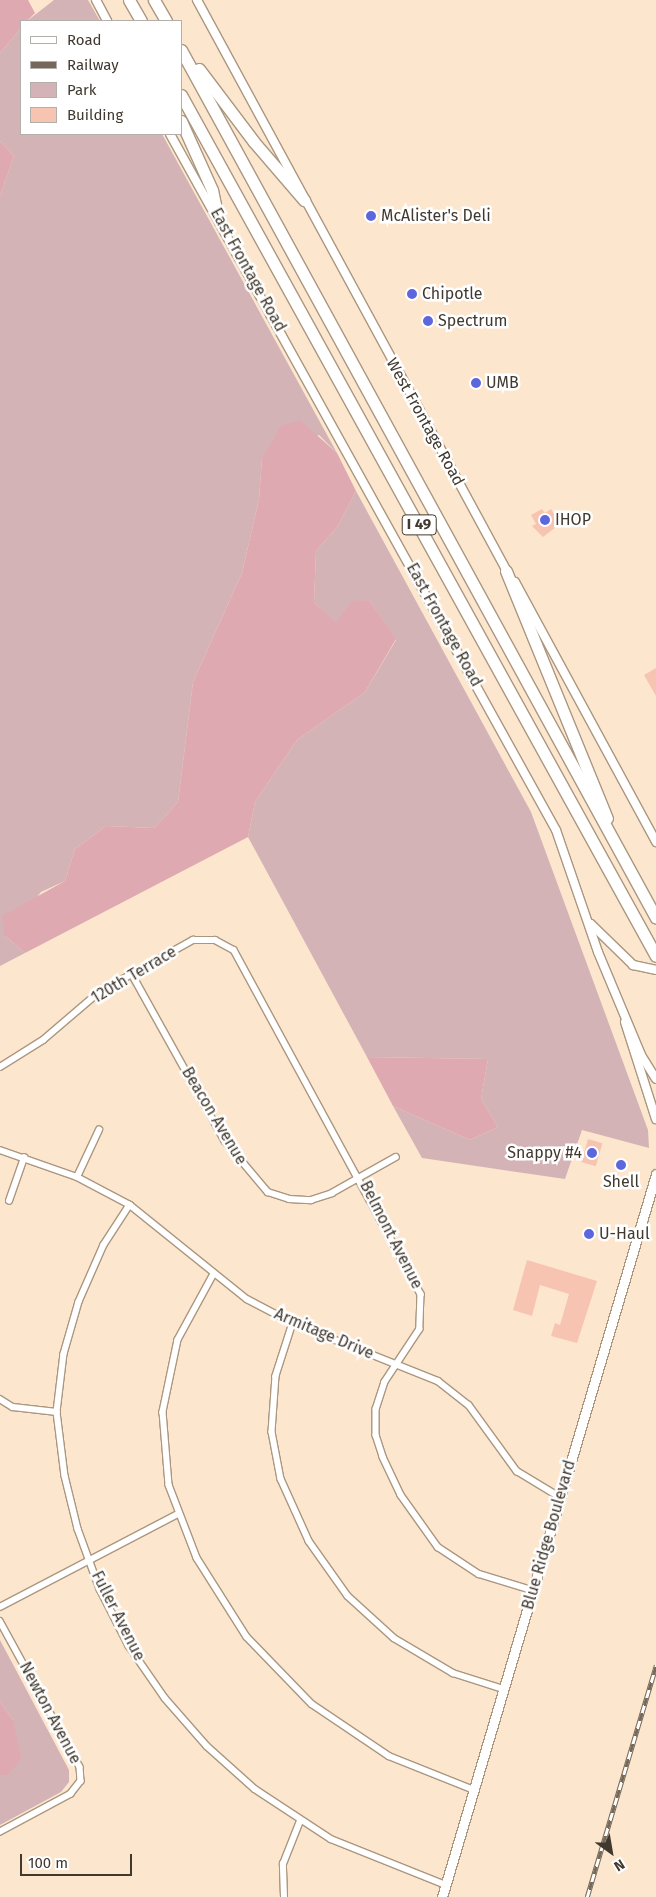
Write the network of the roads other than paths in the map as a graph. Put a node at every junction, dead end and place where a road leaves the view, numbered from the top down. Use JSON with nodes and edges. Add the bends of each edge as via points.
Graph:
{"nodes":[{"id":1,"x":96,"y":0,"type":"edge"},
{"id":2,"x":129,"y":0,"type":"edge"},
{"id":3,"x":154,"y":0,"type":"edge"},
{"id":4,"x":197,"y":0,"type":"edge"},
{"id":5,"x":106,"y":20,"type":"edge"},
{"id":6,"x":140,"y":20,"type":"edge"},
{"id":7,"x":165,"y":20,"type":"edge"},
{"id":8,"x":182,"y":50,"type":"edge"},
{"id":9,"x":182,"y":51,"type":"edge"},
{"id":10,"x":182,"y":96,"type":"edge"},
{"id":11,"x":182,"y":123,"type":"edge"},
{"id":12,"x":171,"y":135,"type":"edge"},
{"id":13,"x":304,"y":200,"type":"junction"},
{"id":14,"x":217,"y":214,"type":"junction"},
{"id":15,"x":506,"y":571,"type":"junction"},
{"id":16,"x":656,"y":842,"type":"edge"},
{"id":17,"x":621,"y":855,"type":"junction"},
{"id":18,"x":656,"y":918,"type":"edge"},
{"id":19,"x":590,"y":922,"type":"junction"},
{"id":20,"x":656,"y":956,"type":"edge"},
{"id":21,"x":247,"y":967,"type":"joint"},
{"id":22,"x":656,"y":970,"type":"edge"},
{"id":23,"x":132,"y":974,"type":"junction"},
{"id":24,"x":624,"y":1012,"type":"junction"},
{"id":25,"x":0,"y":1067,"type":"edge"},
{"id":26,"x":656,"y":1079,"type":"edge"},
{"id":27,"x":656,"y":1119,"type":"edge"},
{"id":28,"x":99,"y":1130,"type":"dead end"},
{"id":29,"x":0,"y":1150,"type":"edge"},
{"id":30,"x":396,"y":1157,"type":"dead end"},
{"id":31,"x":24,"y":1158,"type":"junction"},
{"id":32,"x":656,"y":1174,"type":"edge"},
{"id":33,"x":77,"y":1177,"type":"junction"},
{"id":34,"x":361,"y":1177,"type":"junction"},
{"id":35,"x":9,"y":1200,"type":"dead end"},
{"id":36,"x":130,"y":1205,"type":"junction"},
{"id":37,"x":214,"y":1274,"type":"junction"},
{"id":38,"x":293,"y":1323,"type":"junction"},
{"id":39,"x":398,"y":1364,"type":"junction"},
{"id":40,"x":0,"y":1399,"type":"edge"},
{"id":41,"x":57,"y":1412,"type":"junction"},
{"id":42,"x":560,"y":1497,"type":"junction"},
{"id":43,"x":178,"y":1514,"type":"junction"},
{"id":44,"x":89,"y":1559,"type":"junction"},
{"id":45,"x":532,"y":1590,"type":"junction"},
{"id":46,"x":0,"y":1607,"type":"edge"},
{"id":47,"x":0,"y":1621,"type":"edge"},
{"id":48,"x":503,"y":1689,"type":"junction"},
{"id":49,"x":474,"y":1790,"type":"junction"},
{"id":50,"x":300,"y":1821,"type":"junction"},
{"id":51,"x":0,"y":1832,"type":"edge"},
{"id":52,"x":446,"y":1885,"type":"junction"},
{"id":53,"x":284,"y":1897,"type":"edge"},
{"id":54,"x":442,"y":1897,"type":"edge"}],
"edges":[{"from":1,"to":5,"type":"street"},
{"from":2,"to":6,"type":"highway"},
{"from":3,"to":7,"type":"highway"},
{"from":4,"to":13,"type":"street","name":"West Frontage Road"},
{"from":8,"to":13,"type":"highway"},
{"from":9,"to":17,"type":"highway","number":"I 49"},
{"from":10,"to":20,"type":"highway","number":"I 49"},
{"from":11,"to":14,"type":"highway","via":[[212,190]]},
{"from":12,"to":14,"type":"street","name":"East Frontage Road"},
{"from":13,"to":15,"type":"street","name":"West Frontage Road"},
{"from":14,"to":19,"type":"street","name":"East Frontage Road","via":[[556,830]]},
{"from":15,"to":16,"type":"street","name":"West Frontage Road","via":[[536,618]]},
{"from":15,"to":17,"type":"highway"},
{"from":17,"to":18,"type":"highway","number":"I 49"},
{"from":19,"to":22,"type":"street","via":[[618,953],[634,965]]},
{"from":19,"to":24,"type":"street","name":"East Frontage Road"},
{"from":21,"to":23,"type":"street","name":"120th Terrace","via":[[234,950],[206,938],[193,940]]},
{"from":21,"to":34,"type":"street","name":"Belmont Avenue"},
{"from":23,"to":25,"type":"street","name":"120th Terrace","via":[[98,993],[43,1040]]},
{"from":23,"to":34,"type":"street","name":"Beacon Avenue","via":[[225,1141],[268,1192],[289,1199],[311,1200]]},
{"from":24,"to":26,"type":"street","name":"East Frontage Road","via":[[641,1055]]},
{"from":24,"to":27,"type":"street","via":[[626,1032]]},
{"from":28,"to":33,"type":"street"},
{"from":29,"to":31,"type":"street","name":"Armitage Drive"},
{"from":30,"to":34,"type":"street","name":"Beacon Avenue"},
{"from":31,"to":33,"type":"street","name":"Armitage Drive"},
{"from":31,"to":35,"type":"street"},
{"from":32,"to":42,"type":"main road","name":"Blue Ridge Boulevard"},
{"from":33,"to":36,"type":"street","name":"Armitage Drive"},
{"from":34,"to":39,"type":"street","name":"Belmont Avenue","via":[[421,1294],[420,1329]]},
{"from":36,"to":37,"type":"street","name":"Armitage Drive","via":[[174,1237]]},
{"from":36,"to":41,"type":"street","name":"Fuller Avenue","via":[[104,1245],[79,1302],[64,1354]]},
{"from":37,"to":38,"type":"street","name":"Armitage Drive","via":[[247,1299]]},
{"from":37,"to":43,"type":"street","via":[[186,1324],[168,1373],[163,1450]]},
{"from":38,"to":39,"type":"street","name":"Armitage Drive"},
{"from":38,"to":48,"type":"street","via":[[276,1376],[272,1432],[281,1479],[309,1541],[348,1596],[394,1638],[453,1673]]},
{"from":39,"to":42,"type":"street","name":"Armitage Drive","via":[[458,1393],[498,1441],[517,1471]]},
{"from":39,"to":45,"type":"street","name":"Belmont Avenue","via":[[380,1393],[375,1425],[383,1457],[401,1495],[427,1535],[450,1558],[480,1574]]},
{"from":40,"to":41,"type":"street","via":[[13,1407]]},
{"from":41,"to":44,"type":"street","name":"Fuller Avenue","via":[[65,1476]]},
{"from":42,"to":45,"type":"main road","name":"Blue Ridge Boulevard"},
{"from":43,"to":44,"type":"street"},
{"from":43,"to":49,"type":"street","via":[[220,1599],[277,1672],[312,1704],[357,1736],[424,1772]]},
{"from":44,"to":46,"type":"street"},
{"from":44,"to":50,"type":"street","name":"Fuller Avenue","via":[[129,1646],[165,1698],[207,1746],[255,1789]]},
{"from":45,"to":48,"type":"main road","name":"Blue Ridge Boulevard"},
{"from":47,"to":51,"type":"street","name":"Newton Avenue","via":[[80,1766],[81,1781],[71,1794]]},
{"from":48,"to":49,"type":"main road","name":"Blue Ridge Boulevard"},
{"from":49,"to":52,"type":"main road","name":"Blue Ridge Boulevard"},
{"from":50,"to":52,"type":"street","name":"Fuller Avenue","via":[[364,1855]]},
{"from":50,"to":53,"type":"street","via":[[283,1864]]},
{"from":52,"to":54,"type":"main road","name":"Blue Ridge Boulevard"}]}
